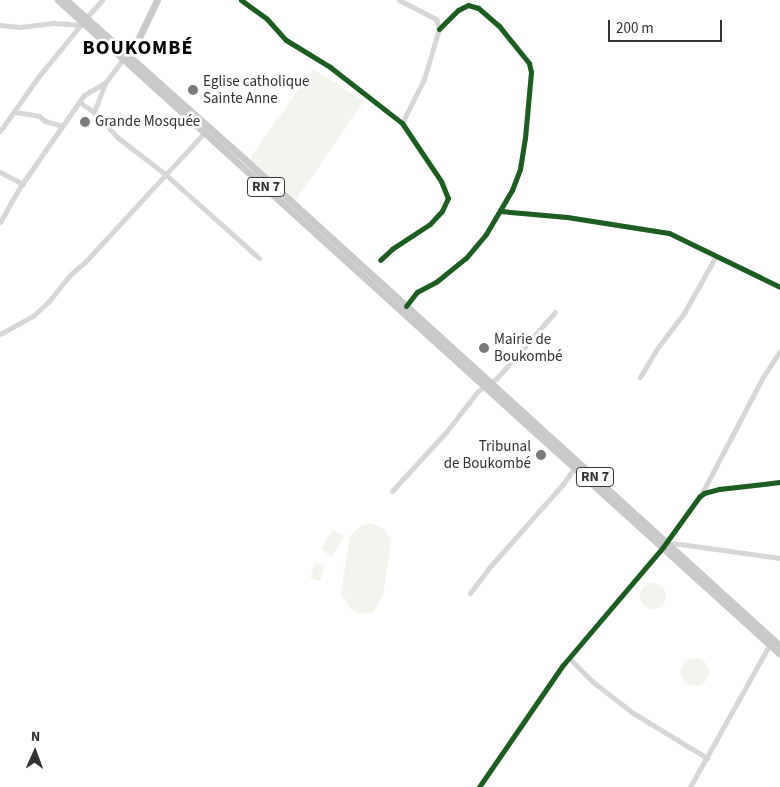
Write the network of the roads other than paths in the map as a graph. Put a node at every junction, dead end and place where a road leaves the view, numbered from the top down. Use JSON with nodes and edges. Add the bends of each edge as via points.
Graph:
{"nodes":[{"id":1,"x":58,"y":0,"type":"edge"},
{"id":2,"x":66,"y":0,"type":"edge"},
{"id":3,"x":102,"y":0,"type":"edge"},
{"id":4,"x":158,"y":0,"type":"edge"},
{"id":5,"x":241,"y":0,"type":"edge"},
{"id":6,"x":398,"y":0,"type":"edge"},
{"id":7,"x":85,"y":23,"type":"junction"},
{"id":8,"x":0,"y":25,"type":"edge"},
{"id":9,"x":439,"y":29,"type":"junction"},
{"id":10,"x":126,"y":56,"type":"junction"},
{"id":11,"x":105,"y":83,"type":"junction"},
{"id":12,"x":79,"y":102,"type":"junction"},
{"id":13,"x":15,"y":112,"type":"junction"},
{"id":14,"x":94,"y":112,"type":"junction"},
{"id":15,"x":402,"y":123,"type":"junction"},
{"id":16,"x":62,"y":126,"type":"junction"},
{"id":17,"x":0,"y":130,"type":"edge"},
{"id":18,"x":205,"y":132,"type":"junction"},
{"id":19,"x":0,"y":172,"type":"edge"},
{"id":20,"x":165,"y":174,"type":"junction"},
{"id":21,"x":23,"y":184,"type":"junction"},
{"id":22,"x":500,"y":211,"type":"junction"},
{"id":23,"x":0,"y":222,"type":"edge"},
{"id":24,"x":716,"y":256,"type":"junction"},
{"id":25,"x":259,"y":258,"type":"dead end"},
{"id":26,"x":380,"y":260,"type":"dead end"},
{"id":27,"x":780,"y":287,"type":"edge"},
{"id":28,"x":406,"y":306,"type":"junction"},
{"id":29,"x":556,"y":312,"type":"dead end"},
{"id":30,"x":413,"y":316,"type":"junction"},
{"id":31,"x":0,"y":334,"type":"edge"},
{"id":32,"x":780,"y":351,"type":"edge"},
{"id":33,"x":640,"y":377,"type":"dead end"},
{"id":34,"x":489,"y":385,"type":"junction"},
{"id":35,"x":575,"y":467,"type":"junction"},
{"id":36,"x":780,"y":482,"type":"edge"},
{"id":37,"x":392,"y":492,"type":"dead end"},
{"id":38,"x":699,"y":497,"type":"junction"},
{"id":39,"x":668,"y":544,"type":"junction"},
{"id":40,"x":780,"y":558,"type":"edge"},
{"id":41,"x":470,"y":593,"type":"dead end"},
{"id":42,"x":770,"y":644,"type":"junction"},
{"id":43,"x":780,"y":646,"type":"edge"},
{"id":44,"x":780,"y":654,"type":"edge"},
{"id":45,"x":569,"y":658,"type":"junction"},
{"id":46,"x":707,"y":758,"type":"junction"},
{"id":47,"x":479,"y":787,"type":"edge"},
{"id":48,"x":690,"y":787,"type":"edge"}],
"edges":[{"from":1,"to":7,"type":"main road","number":"RN 7"},
{"from":2,"to":7,"type":"main road","number":"RN 7"},
{"from":3,"to":7,"type":"street"},
{"from":4,"to":10,"type":"main road","via":[[136,44]]},
{"from":5,"to":15,"type":"street","via":[[267,19],[286,40],[330,67]]},
{"from":6,"to":9,"type":"street","via":[[436,19]]},
{"from":7,"to":8,"type":"street"},
{"from":7,"to":10,"type":"main road","number":"RN 7"},
{"from":7,"to":13,"type":"street","via":[[39,76]]},
{"from":9,"to":15,"type":"street","via":[[424,79]]},
{"from":9,"to":22,"type":"street","via":[[458,10],[468,6],[478,8],[499,26],[532,72],[520,169]]},
{"from":10,"to":11,"type":"street"},
{"from":10,"to":18,"type":"main road","number":"RN 7"},
{"from":10,"to":28,"type":"main road","number":"RN 7"},
{"from":11,"to":12,"type":"street","via":[[84,95]]},
{"from":11,"to":14,"type":"street"},
{"from":12,"to":14,"type":"street"},
{"from":12,"to":16,"type":"street"},
{"from":13,"to":16,"type":"street","via":[[39,116]]},
{"from":13,"to":17,"type":"street"},
{"from":14,"to":20,"type":"street","via":[[116,137]]},
{"from":15,"to":26,"type":"street","via":[[441,181],[448,198],[430,224]]},
{"from":16,"to":21,"type":"street"},
{"from":18,"to":20,"type":"street"},
{"from":18,"to":30,"type":"main road","number":"RN 7"},
{"from":19,"to":21,"type":"street"},
{"from":20,"to":25,"type":"street"},
{"from":20,"to":31,"type":"street","via":[[34,316]]},
{"from":21,"to":23,"type":"street"},
{"from":22,"to":24,"type":"street","via":[[568,217],[668,233]]},
{"from":22,"to":28,"type":"street","via":[[466,258],[436,282],[417,292]]},
{"from":24,"to":27,"type":"street"},
{"from":24,"to":33,"type":"street","via":[[684,313]]},
{"from":28,"to":30,"type":"main road","number":"RN 7"},
{"from":29,"to":34,"type":"street"},
{"from":30,"to":34,"type":"main road","number":"RN 7"},
{"from":32,"to":38,"type":"street"},
{"from":34,"to":35,"type":"main road","number":"RN 7"},
{"from":34,"to":37,"type":"street","via":[[478,391]]},
{"from":34,"to":39,"type":"main road","number":"RN 7"},
{"from":35,"to":39,"type":"main road","number":"RN 7"},
{"from":35,"to":41,"type":"street"},
{"from":36,"to":38,"type":"street","via":[[719,489]]},
{"from":38,"to":39,"type":"street"},
{"from":39,"to":40,"type":"street"},
{"from":39,"to":42,"type":"main road","number":"RN 7"},
{"from":39,"to":43,"type":"main road","number":"RN 7"},
{"from":39,"to":45,"type":"street"},
{"from":42,"to":44,"type":"main road","number":"RN 7"},
{"from":42,"to":46,"type":"street"},
{"from":45,"to":46,"type":"street","via":[[592,682],[633,714]]},
{"from":45,"to":47,"type":"street"},
{"from":46,"to":48,"type":"street"}]}
